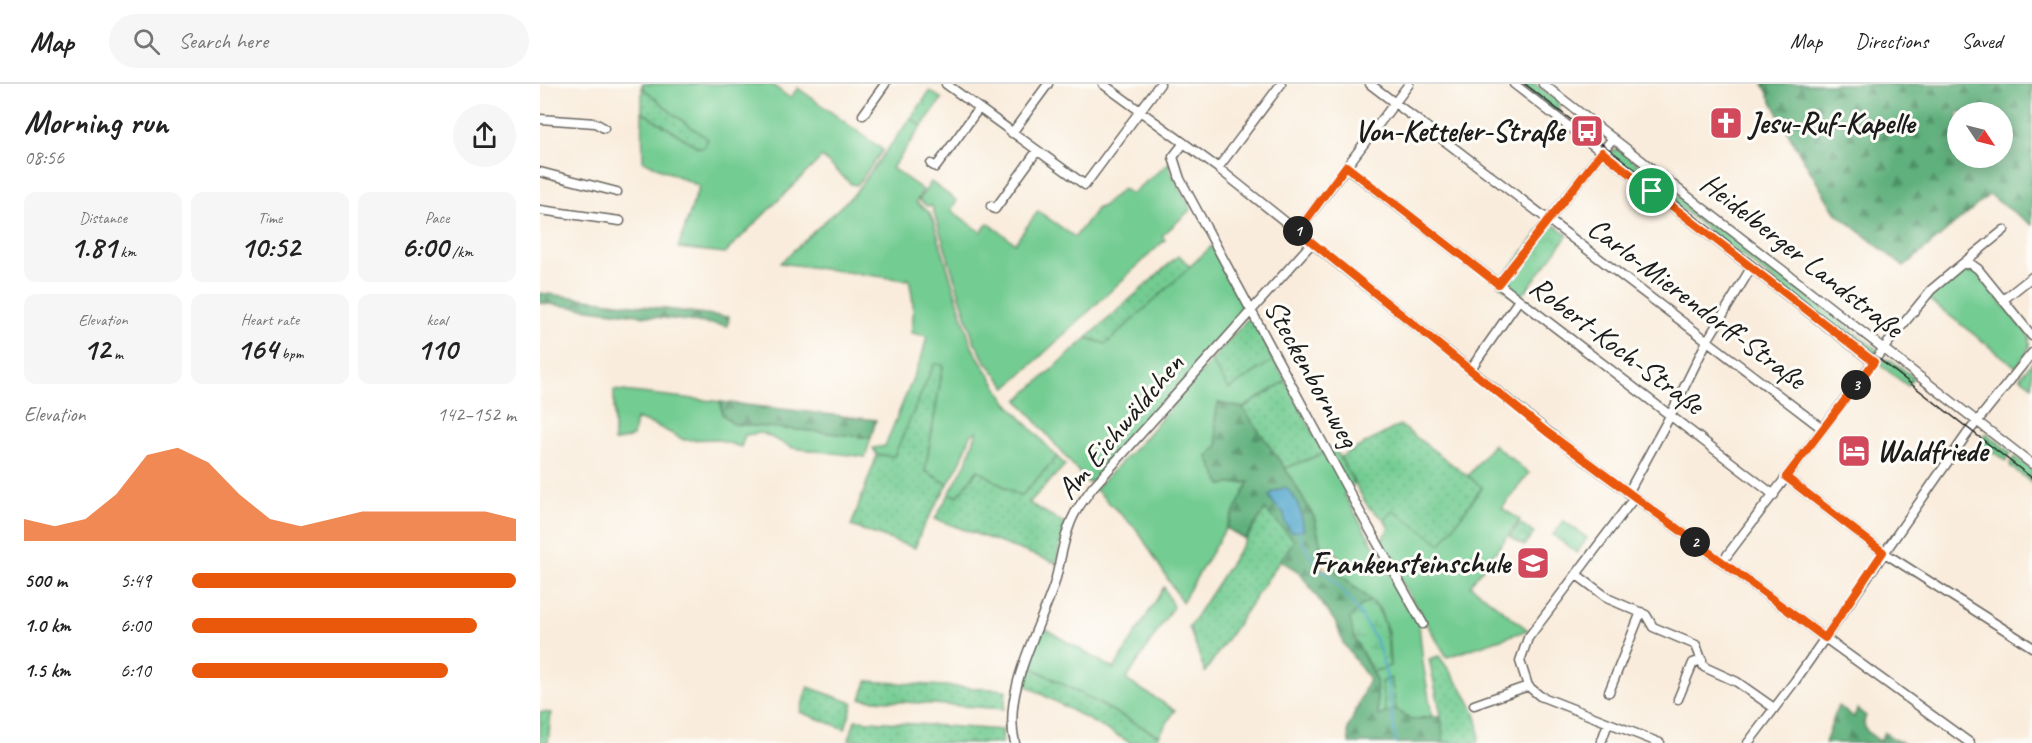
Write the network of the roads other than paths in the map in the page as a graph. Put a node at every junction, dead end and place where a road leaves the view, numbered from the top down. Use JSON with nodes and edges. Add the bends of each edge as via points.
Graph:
{"nodes":[{"id":1,"x":885,"y":84,"type":"edge"},
{"id":2,"x":946,"y":84,"type":"edge"},
{"id":3,"x":1048,"y":84,"type":"edge"},
{"id":4,"x":1103,"y":84,"type":"edge"},
{"id":5,"x":1160,"y":84,"type":"edge"},
{"id":6,"x":1281,"y":84,"type":"edge"},
{"id":7,"x":1370,"y":84,"type":"edge"},
{"id":8,"x":1409,"y":84,"type":"edge"},
{"id":9,"x":1514,"y":84,"type":"edge"},
{"id":10,"x":1543,"y":84,"type":"edge"},
{"id":11,"x":1395,"y":102,"type":"junction"},
{"id":12,"x":978,"y":108,"type":"junction"},
{"id":13,"x":1140,"y":111,"type":"junction"},
{"id":14,"x":863,"y":115,"type":"dead end"},
{"id":15,"x":540,"y":119,"type":"edge"},
{"id":16,"x":604,"y":128,"type":"dead end"},
{"id":17,"x":1012,"y":133,"type":"junction"},
{"id":18,"x":1613,"y":138,"type":"junction"},
{"id":19,"x":1184,"y":143,"type":"junction"},
{"id":20,"x":1037,"y":151,"type":"junction"},
{"id":21,"x":1602,"y":152,"type":"junction"},
{"id":22,"x":931,"y":164,"type":"dead end"},
{"id":23,"x":1346,"y":166,"type":"junction"},
{"id":24,"x":1218,"y":168,"type":"junction"},
{"id":25,"x":540,"y":172,"type":"edge"},
{"id":26,"x":617,"y":192,"type":"dead end"},
{"id":27,"x":991,"y":206,"type":"dead end"},
{"id":28,"x":540,"y":210,"type":"edge"},
{"id":29,"x":1548,"y":220,"type":"junction"},
{"id":30,"x":620,"y":221,"type":"dead end"},
{"id":31,"x":2004,"y":230,"type":"dead end"},
{"id":32,"x":1298,"y":231,"type":"junction"},
{"id":33,"x":1312,"y":243,"type":"junction"},
{"id":34,"x":1962,"y":264,"type":"junction"},
{"id":35,"x":1751,"y":268,"type":"junction"},
{"id":36,"x":2032,"y":277,"type":"edge"},
{"id":37,"x":1498,"y":284,"type":"junction"},
{"id":38,"x":1519,"y":300,"type":"junction"},
{"id":39,"x":2003,"y":300,"type":"junction"},
{"id":40,"x":1251,"y":311,"type":"junction"},
{"id":41,"x":2032,"y":336,"type":"edge"},
{"id":42,"x":1707,"y":341,"type":"junction"},
{"id":43,"x":1883,"y":349,"type":"junction"},
{"id":44,"x":2032,"y":353,"type":"edge"},
{"id":45,"x":1874,"y":362,"type":"junction"},
{"id":46,"x":1470,"y":370,"type":"junction"},
{"id":47,"x":1670,"y":416,"type":"junction"},
{"id":48,"x":1976,"y":421,"type":"junction"},
{"id":49,"x":1823,"y":429,"type":"junction"},
{"id":50,"x":2032,"y":464,"type":"edge"},
{"id":51,"x":1786,"y":477,"type":"junction"},
{"id":52,"x":1631,"y":495,"type":"junction"},
{"id":53,"x":1774,"y":495,"type":"junction"},
{"id":54,"x":1883,"y":552,"type":"junction"},
{"id":55,"x":1722,"y":562,"type":"junction"},
{"id":56,"x":1577,"y":575,"type":"junction"},
{"id":57,"x":1641,"y":612,"type":"junction"},
{"id":58,"x":1423,"y":624,"type":"dead end"},
{"id":59,"x":1825,"y":638,"type":"junction"},
{"id":60,"x":2032,"y":647,"type":"edge"},
{"id":61,"x":1702,"y":660,"type":"junction"},
{"id":62,"x":1528,"y":686,"type":"junction"},
{"id":63,"x":1609,"y":692,"type":"dead end"},
{"id":64,"x":1678,"y":699,"type":"dead end"},
{"id":65,"x":1474,"y":705,"type":"dead end"},
{"id":66,"x":1774,"y":708,"type":"junction"},
{"id":67,"x":1608,"y":723,"type":"junction"},
{"id":68,"x":1015,"y":743,"type":"edge"},
{"id":69,"x":1600,"y":743,"type":"edge"},
{"id":70,"x":1660,"y":743,"type":"edge"},
{"id":71,"x":1748,"y":743,"type":"edge"},
{"id":72,"x":1970,"y":743,"type":"edge"}],
"edges":[{"from":1,"to":14,"type":"street"},
{"from":2,"to":12,"type":"street"},
{"from":3,"to":17,"type":"street"},
{"from":4,"to":13,"type":"street"},
{"from":5,"to":13,"type":"street"},
{"from":6,"to":24,"type":"street"},
{"from":7,"to":11,"type":"street","name":"Carlo-Mierendorff-Straße"},
{"from":8,"to":11,"type":"street"},
{"from":9,"to":21,"type":"street","name":"Heidelberger Landstraße"},
{"from":10,"to":18,"type":"street","name":"Heidelberger Landstraße"},
{"from":11,"to":23,"type":"street"},
{"from":11,"to":29,"type":"street","name":"Carlo-Mierendorff-Straße"},
{"from":12,"to":17,"type":"street"},
{"from":12,"to":22,"type":"street","via":[[936,167]]},
{"from":13,"to":19,"type":"street"},
{"from":13,"to":20,"type":"street","via":[[1085,185]]},
{"from":15,"to":16,"type":"street","via":[[595,123]]},
{"from":17,"to":20,"type":"street"},
{"from":18,"to":21,"type":"street"},
{"from":18,"to":43,"type":"street","name":"Heidelberger Landstraße"},
{"from":19,"to":24,"type":"street"},
{"from":19,"to":40,"type":"street","name":"Steckenbornweg","via":[[1173,157],[1180,179]]},
{"from":20,"to":27,"type":"street","via":[[995,208]]},
{"from":21,"to":29,"type":"street"},
{"from":21,"to":35,"type":"street","name":"Heidelberger Landstraße"},
{"from":23,"to":32,"type":"street"},
{"from":23,"to":37,"type":"street","name":"Robert-Koch-Straße"},
{"from":24,"to":32,"type":"street"},
{"from":25,"to":26,"type":"street"},
{"from":28,"to":30,"type":"street"},
{"from":29,"to":37,"type":"street"},
{"from":29,"to":42,"type":"street","name":"Carlo-Mierendorff-Straße"},
{"from":31,"to":34,"type":"street"},
{"from":32,"to":33,"type":"street"},
{"from":33,"to":40,"type":"street","name":"Am Eichwäldchen"},
{"from":33,"to":46,"type":"street"},
{"from":34,"to":39,"type":"street","via":[[1978,269]]},
{"from":34,"to":43,"type":"street","via":[[1931,290]]},
{"from":35,"to":42,"type":"street"},
{"from":35,"to":45,"type":"street","name":"Heidelberger Landstraße"},
{"from":36,"to":39,"type":"street"},
{"from":37,"to":38,"type":"street","name":"Robert-Koch-Straße"},
{"from":38,"to":46,"type":"street"},
{"from":38,"to":47,"type":"street","name":"Robert-Koch-Straße"},
{"from":39,"to":41,"type":"street"},
{"from":40,"to":58,"type":"street","name":"Steckenbornweg"},
{"from":40,"to":68,"type":"street","name":"Am Eichwäldchen","via":[[1074,513],[1018,686],[1013,708]]},
{"from":42,"to":47,"type":"street"},
{"from":42,"to":49,"type":"street","name":"Carlo-Mierendorff-Straße"},
{"from":43,"to":45,"type":"street"},
{"from":43,"to":48,"type":"street","name":"Heidelberger Landstraße"},
{"from":44,"to":48,"type":"street"},
{"from":45,"to":49,"type":"street"},
{"from":46,"to":52,"type":"street"},
{"from":47,"to":52,"type":"street"},
{"from":47,"to":53,"type":"street","name":"Robert-Koch-Straße"},
{"from":48,"to":50,"type":"street","name":"Heidelberger Landstraße"},
{"from":48,"to":54,"type":"street"},
{"from":49,"to":51,"type":"street"},
{"from":51,"to":53,"type":"street"},
{"from":51,"to":54,"type":"street"},
{"from":52,"to":55,"type":"street"},
{"from":52,"to":56,"type":"street"},
{"from":53,"to":55,"type":"street"},
{"from":54,"to":59,"type":"street"},
{"from":54,"to":60,"type":"street"},
{"from":55,"to":59,"type":"street"},
{"from":56,"to":57,"type":"street","via":[[1609,599]]},
{"from":56,"to":62,"type":"street","via":[[1528,638],[1520,661]]},
{"from":57,"to":61,"type":"street","via":[[1653,627],[1696,645]]},
{"from":57,"to":63,"type":"street"},
{"from":59,"to":66,"type":"street"},
{"from":59,"to":72,"type":"street"},
{"from":61,"to":64,"type":"street","via":[[1693,663]]},
{"from":61,"to":66,"type":"street","via":[[1704,667],[1737,682]]},
{"from":62,"to":65,"type":"street"},
{"from":62,"to":67,"type":"street","via":[[1540,696]]},
{"from":66,"to":71,"type":"street"},
{"from":67,"to":69,"type":"street"},
{"from":67,"to":70,"type":"street"}]}
